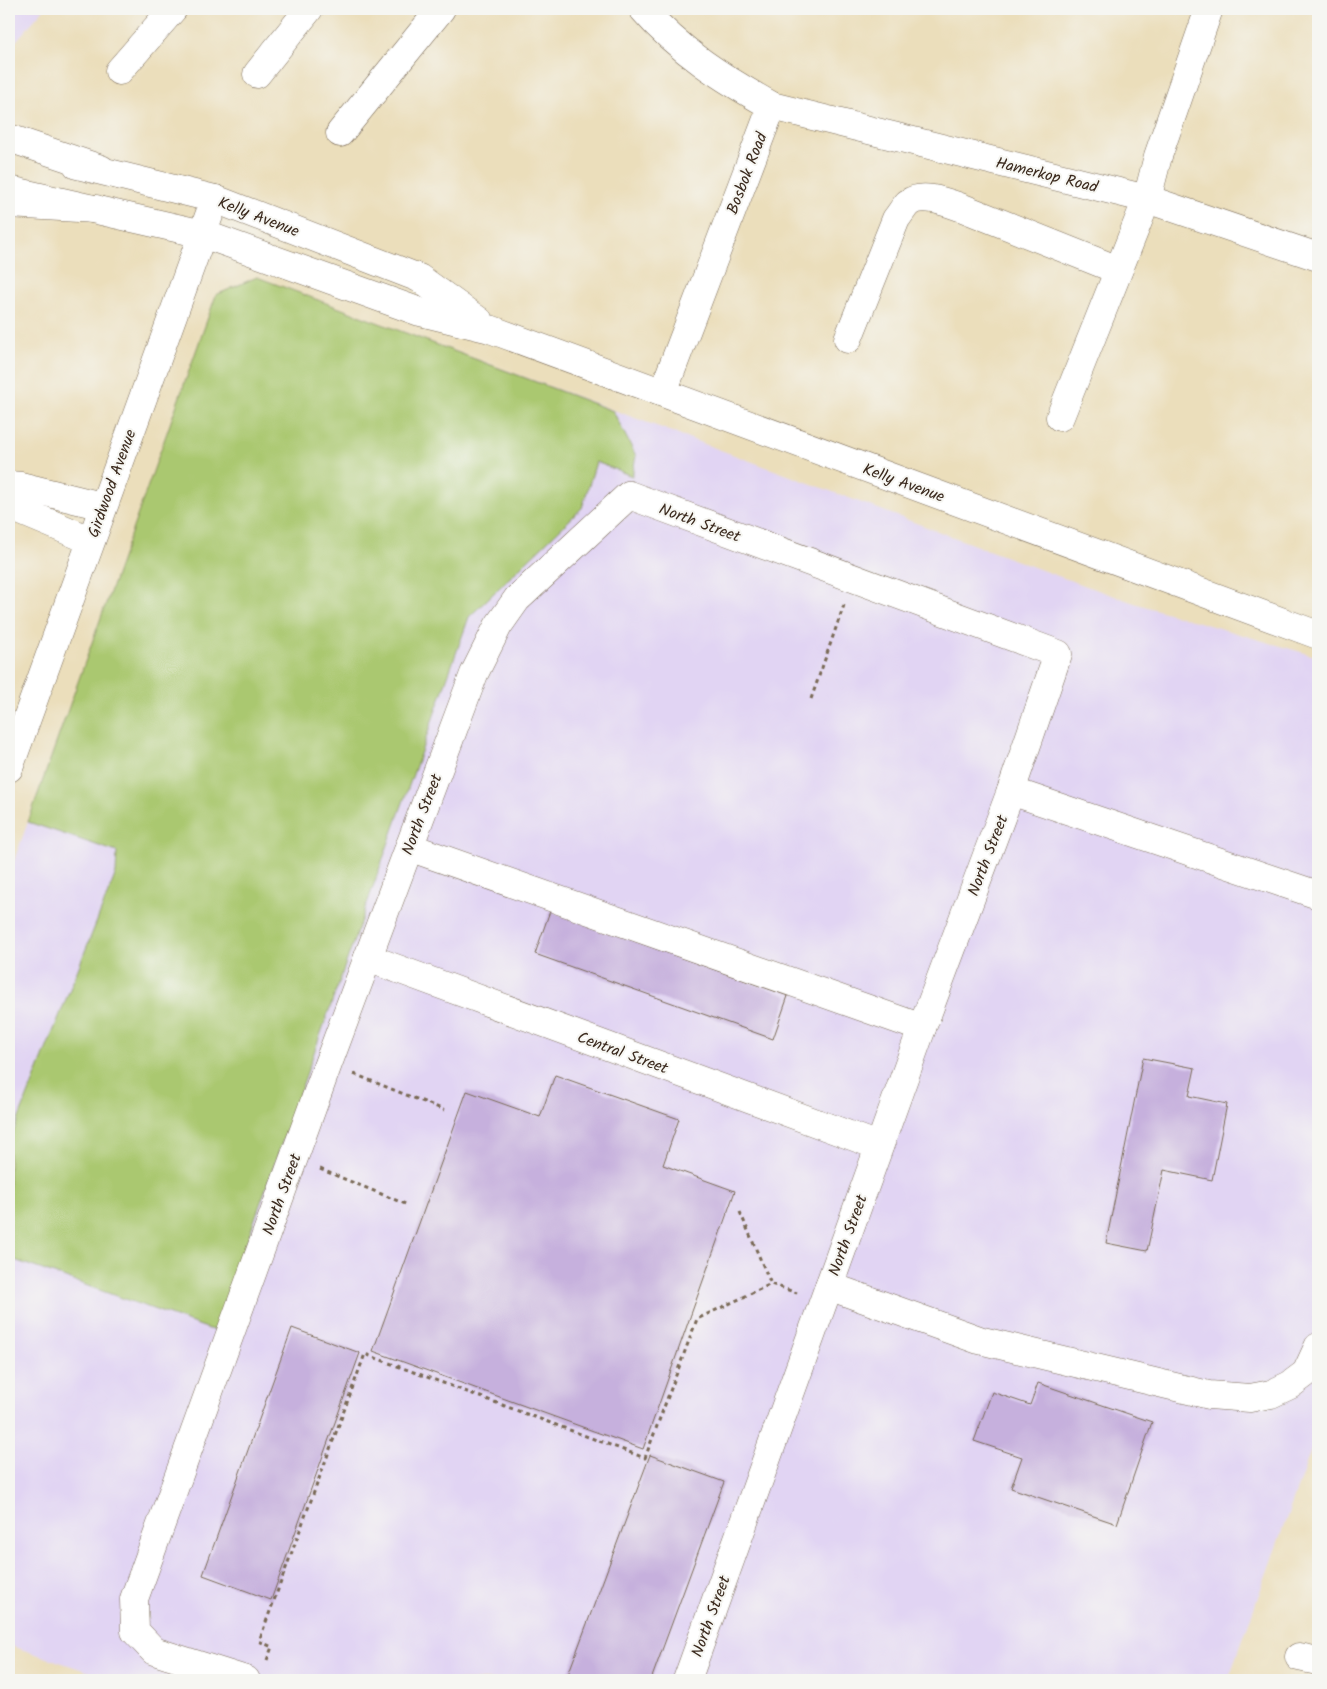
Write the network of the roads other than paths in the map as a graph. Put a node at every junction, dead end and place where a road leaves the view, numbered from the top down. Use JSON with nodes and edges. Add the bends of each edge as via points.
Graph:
{"nodes":[{"id":1,"x":173,"y":9,"type":"edge"},
{"id":2,"x":309,"y":9,"type":"edge"},
{"id":3,"x":441,"y":9,"type":"edge"},
{"id":4,"x":644,"y":9,"type":"edge"},
{"id":5,"x":1209,"y":9,"type":"edge"},
{"id":6,"x":119,"y":71,"type":"dead end"},
{"id":7,"x":257,"y":74,"type":"dead end"},
{"id":8,"x":772,"y":106,"type":"junction"},
{"id":9,"x":340,"y":133,"type":"dead end"},
{"id":10,"x":9,"y":138,"type":"edge"},
{"id":11,"x":9,"y":151,"type":"edge"},
{"id":12,"x":101,"y":169,"type":"junction"},
{"id":13,"x":9,"y":190,"type":"edge"},
{"id":14,"x":215,"y":199,"type":"junction"},
{"id":15,"x":1147,"y":199,"type":"junction"},
{"id":16,"x":9,"y":204,"type":"edge"},
{"id":17,"x":96,"y":209,"type":"junction"},
{"id":18,"x":203,"y":234,"type":"junction"},
{"id":19,"x":1318,"y":257,"type":"edge"},
{"id":20,"x":1118,"y":270,"type":"junction"},
{"id":21,"x":490,"y":329,"type":"junction"},
{"id":22,"x":848,"y":339,"type":"dead end"},
{"id":23,"x":664,"y":392,"type":"junction"},
{"id":24,"x":1060,"y":417,"type":"dead end"},
{"id":25,"x":9,"y":485,"type":"edge"},
{"id":26,"x":9,"y":503,"type":"edge"},
{"id":27,"x":102,"y":506,"type":"junction"},
{"id":28,"x":90,"y":540,"type":"junction"},
{"id":29,"x":1318,"y":635,"type":"edge"},
{"id":30,"x":9,"y":768,"type":"edge"},
{"id":31,"x":1011,"y":791,"type":"junction"},
{"id":32,"x":409,"y":847,"type":"junction"},
{"id":33,"x":1318,"y":895,"type":"edge"},
{"id":34,"x":368,"y":958,"type":"junction"},
{"id":35,"x":922,"y":1028,"type":"junction"},
{"id":36,"x":879,"y":1146,"type":"junction"},
{"id":37,"x":826,"y":1294,"type":"junction"},
{"id":38,"x":1318,"y":1347,"type":"edge"},
{"id":39,"x":256,"y":1672,"type":"edge"},
{"id":40,"x":687,"y":1680,"type":"edge"}],
"edges":[{"from":1,"to":6,"type":"street"},
{"from":2,"to":7,"type":"street"},
{"from":3,"to":9,"type":"street"},
{"from":4,"to":8,"type":"street","via":[[685,51],[721,77]]},
{"from":5,"to":15,"type":"street","via":[[1158,156]]},
{"from":8,"to":15,"type":"street","name":"Hamerkop Road"},
{"from":8,"to":23,"type":"street","name":"Bosbok Road"},
{"from":10,"to":12,"type":"street"},
{"from":11,"to":12,"type":"street","name":"Kelly Avenue"},
{"from":12,"to":14,"type":"street","name":"Kelly Avenue"},
{"from":13,"to":17,"type":"street","name":"Kelly Avenue"},
{"from":14,"to":18,"type":"street","name":"Girdwood Avenue"},
{"from":14,"to":21,"type":"street","name":"Kelly Avenue","via":[[419,278]]},
{"from":15,"to":19,"type":"street","name":"Hamerkop Road"},
{"from":15,"to":20,"type":"street"},
{"from":16,"to":17,"type":"street"},
{"from":17,"to":18,"type":"street","name":"Kelly Avenue"},
{"from":18,"to":21,"type":"street","name":"Kelly Avenue","via":[[420,312]]},
{"from":18,"to":27,"type":"street","name":"Girdwood Avenue"},
{"from":20,"to":22,"type":"street","via":[[964,208],[923,198],[909,203],[896,219]]},
{"from":20,"to":24,"type":"street"},
{"from":21,"to":23,"type":"street","name":"Kelly Avenue"},
{"from":23,"to":29,"type":"street","name":"Kelly Avenue"},
{"from":25,"to":27,"type":"street"},
{"from":26,"to":28,"type":"street","via":[[16,509]]},
{"from":27,"to":28,"type":"street","name":"Girdwood Avenue"},
{"from":28,"to":30,"type":"street","name":"Girdwood Avenue"},
{"from":31,"to":32,"type":"street","name":"North Street","via":[[1058,654],[629,495],[517,599],[498,626],[474,674]]},
{"from":31,"to":33,"type":"street"},
{"from":31,"to":35,"type":"street","name":"North Street"},
{"from":32,"to":34,"type":"street","name":"North Street"},
{"from":32,"to":35,"type":"street"},
{"from":34,"to":36,"type":"street","name":"Central Street"},
{"from":34,"to":39,"type":"street","name":"North Street","via":[[134,1599],[135,1631],[154,1651]]},
{"from":35,"to":36,"type":"street","name":"North Street"},
{"from":36,"to":37,"type":"street","name":"North Street"},
{"from":37,"to":38,"type":"street","via":[[979,1340],[1209,1395],[1250,1398],[1271,1394],[1306,1373]]},
{"from":37,"to":40,"type":"street","name":"North Street"}]}
